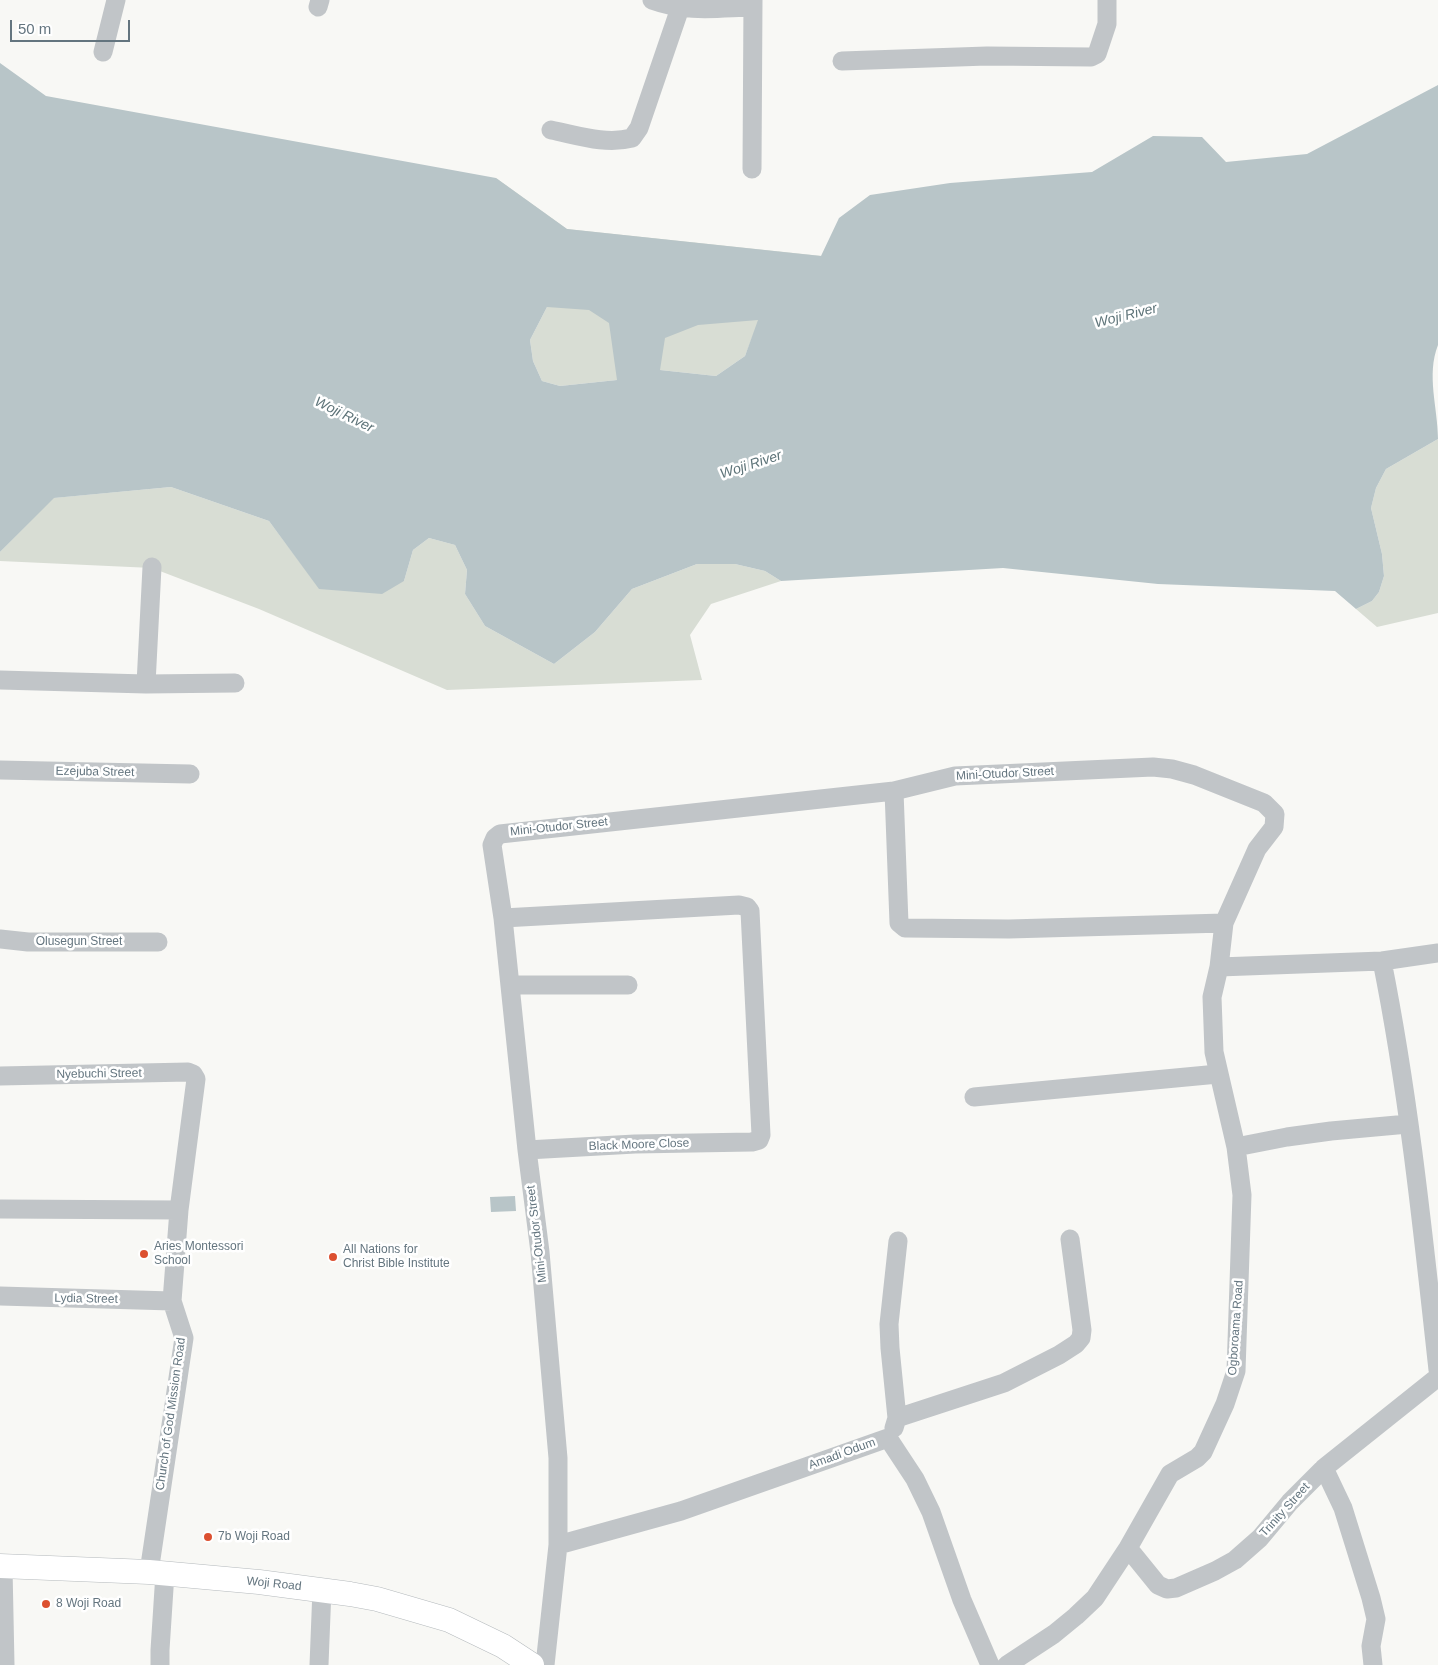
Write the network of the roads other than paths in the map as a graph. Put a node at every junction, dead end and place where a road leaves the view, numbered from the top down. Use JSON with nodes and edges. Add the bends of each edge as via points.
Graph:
{"nodes":[{"id":1,"x":116,"y":0,"type":"edge"},
{"id":2,"x":652,"y":0,"type":"edge"},
{"id":3,"x":1107,"y":0,"type":"edge"},
{"id":4,"x":753,"y":3,"type":"edge"},
{"id":5,"x":680,"y":8,"type":"junction"},
{"id":6,"x":102,"y":52,"type":"dead end"},
{"id":7,"x":842,"y":61,"type":"dead end"},
{"id":8,"x":551,"y":130,"type":"dead end"},
{"id":9,"x":752,"y":169,"type":"dead end"},
{"id":10,"x":152,"y":567,"type":"dead end"},
{"id":11,"x":0,"y":680,"type":"edge"},
{"id":12,"x":146,"y":684,"type":"junction"},
{"id":13,"x":235,"y":684,"type":"dead end"},
{"id":14,"x":0,"y":770,"type":"edge"},
{"id":15,"x":190,"y":774,"type":"dead end"},
{"id":16,"x":894,"y":791,"type":"junction"},
{"id":17,"x":503,"y":918,"type":"junction"},
{"id":18,"x":1224,"y":923,"type":"junction"},
{"id":19,"x":0,"y":939,"type":"edge"},
{"id":20,"x":158,"y":942,"type":"dead end"},
{"id":21,"x":1438,"y":953,"type":"edge"},
{"id":22,"x":1382,"y":961,"type":"junction"},
{"id":23,"x":1219,"y":967,"type":"junction"},
{"id":24,"x":510,"y":985,"type":"junction"},
{"id":25,"x":628,"y":985,"type":"dead end"},
{"id":26,"x":1218,"y":1074,"type":"junction"},
{"id":27,"x":0,"y":1076,"type":"edge"},
{"id":28,"x":196,"y":1079,"type":"joint"},
{"id":29,"x":974,"y":1097,"type":"dead end"},
{"id":30,"x":1408,"y":1124,"type":"junction"},
{"id":31,"x":1236,"y":1147,"type":"junction"},
{"id":32,"x":527,"y":1150,"type":"junction"},
{"id":33,"x":0,"y":1210,"type":"edge"},
{"id":34,"x":179,"y":1210,"type":"junction"},
{"id":35,"x":1070,"y":1239,"type":"dead end"},
{"id":36,"x":898,"y":1241,"type":"dead end"},
{"id":37,"x":0,"y":1296,"type":"edge"},
{"id":38,"x":172,"y":1301,"type":"junction"},
{"id":39,"x":1438,"y":1370,"type":"edge"},
{"id":40,"x":1438,"y":1377,"type":"edge"},
{"id":41,"x":897,"y":1418,"type":"junction"},
{"id":42,"x":888,"y":1438,"type":"junction"},
{"id":43,"x":1324,"y":1468,"type":"junction"},
{"id":44,"x":558,"y":1546,"type":"junction"},
{"id":45,"x":1128,"y":1548,"type":"junction"},
{"id":46,"x":1,"y":1566,"type":"edge"},
{"id":47,"x":157,"y":1573,"type":"junction"},
{"id":48,"x":322,"y":1589,"type":"junction"},
{"id":49,"x":5,"y":1665,"type":"edge"},
{"id":50,"x":160,"y":1665,"type":"edge"},
{"id":51,"x":319,"y":1665,"type":"edge"},
{"id":52,"x":532,"y":1665,"type":"edge"},
{"id":53,"x":545,"y":1665,"type":"edge"},
{"id":54,"x":990,"y":1665,"type":"edge"},
{"id":55,"x":1007,"y":1665,"type":"edge"},
{"id":56,"x":1373,"y":1665,"type":"edge"}],
"edges":[{"from":1,"to":6,"type":"street"},
{"from":2,"to":5,"type":"street"},
{"from":3,"to":7,"type":"street","via":[[1105,31],[1097,54],[1091,58],[987,56]]},
{"from":4,"to":5,"type":"street","via":[[692,10]]},
{"from":4,"to":9,"type":"street"},
{"from":5,"to":8,"type":"street","via":[[639,128],[632,138],[604,140]]},
{"from":10,"to":12,"type":"street"},
{"from":11,"to":12,"type":"street"},
{"from":12,"to":13,"type":"street"},
{"from":14,"to":15,"type":"street","name":"Ezejuba Street"},
{"from":16,"to":17,"type":"street","name":"Mini-Otudor Street","via":[[500,834],[492,845]]},
{"from":16,"to":18,"type":"street","via":[[899,922],[905,928],[1009,929]]},
{"from":16,"to":18,"type":"street","name":"Mini-Otudor Street","via":[[955,776],[1153,767],[1194,775],[1229,788],[1264,804],[1275,814],[1274,827],[1257,849]]},
{"from":17,"to":24,"type":"street","name":"Mini-Otudor Street"},
{"from":17,"to":32,"type":"street","name":"Black Moore Close","via":[[739,905],[747,907],[750,912],[759,1140]]},
{"from":18,"to":23,"type":"street","name":"Mini-Otudor Street"},
{"from":19,"to":20,"type":"street","name":"Olusegun Street"},
{"from":21,"to":22,"type":"street"},
{"from":22,"to":23,"type":"street"},
{"from":22,"to":30,"type":"street"},
{"from":23,"to":26,"type":"street","name":"Ogboroama Road","via":[[1212,997]]},
{"from":24,"to":25,"type":"street"},
{"from":24,"to":32,"type":"street","name":"Mini-Otudor Street"},
{"from":26,"to":29,"type":"street"},
{"from":26,"to":31,"type":"street","name":"Ogboroama Road"},
{"from":27,"to":28,"type":"street","name":"Nyebuchi Street","via":[[188,1072]]},
{"from":28,"to":34,"type":"street","name":"Church of God Mission Road"},
{"from":30,"to":31,"type":"street","via":[[1331,1131]]},
{"from":30,"to":39,"type":"street"},
{"from":31,"to":45,"type":"street","name":"Ogboroama Road","via":[[1242,1195],[1236,1371],[1203,1452],[1170,1474]]},
{"from":32,"to":44,"type":"street","name":"Mini-Otudor Street","via":[[540,1252],[558,1458]]},
{"from":33,"to":34,"type":"street"},
{"from":34,"to":38,"type":"street","name":"Church of God Mission Road"},
{"from":35,"to":41,"type":"street","via":[[1082,1330],[1076,1344],[1004,1383]]},
{"from":36,"to":41,"type":"street","via":[[889,1324]]},
{"from":37,"to":38,"type":"street","name":"Lydia Street"},
{"from":38,"to":47,"type":"street","name":"Church of God Mission Road","via":[[184,1338]]},
{"from":40,"to":43,"type":"street","name":"Trinity Street"},
{"from":41,"to":42,"type":"street"},
{"from":42,"to":44,"type":"street","name":"Amadi Odum","via":[[681,1511]]},
{"from":42,"to":54,"type":"street","name":"Amadi Odum","via":[[932,1512],[962,1600]]},
{"from":43,"to":45,"type":"street","name":"Trinity Street","via":[[1236,1560],[1176,1588],[1158,1585]]},
{"from":43,"to":56,"type":"street","via":[[1343,1508],[1372,1598],[1376,1619],[1371,1646]]},
{"from":44,"to":53,"type":"street","name":"Mini-Otudor Street"},
{"from":45,"to":55,"type":"street","name":"Ogboroama Road","via":[[1095,1598],[1083,1610]]},
{"from":46,"to":47,"type":"main road","name":"Woji Road"},
{"from":46,"to":49,"type":"street"},
{"from":47,"to":48,"type":"main road","name":"Woji Road"},
{"from":47,"to":50,"type":"street","name":"Church of God Mission Road"},
{"from":48,"to":51,"type":"street"},
{"from":48,"to":52,"type":"main road","name":"Woji Road","via":[[377,1599],[449,1620],[503,1646]]}]}
